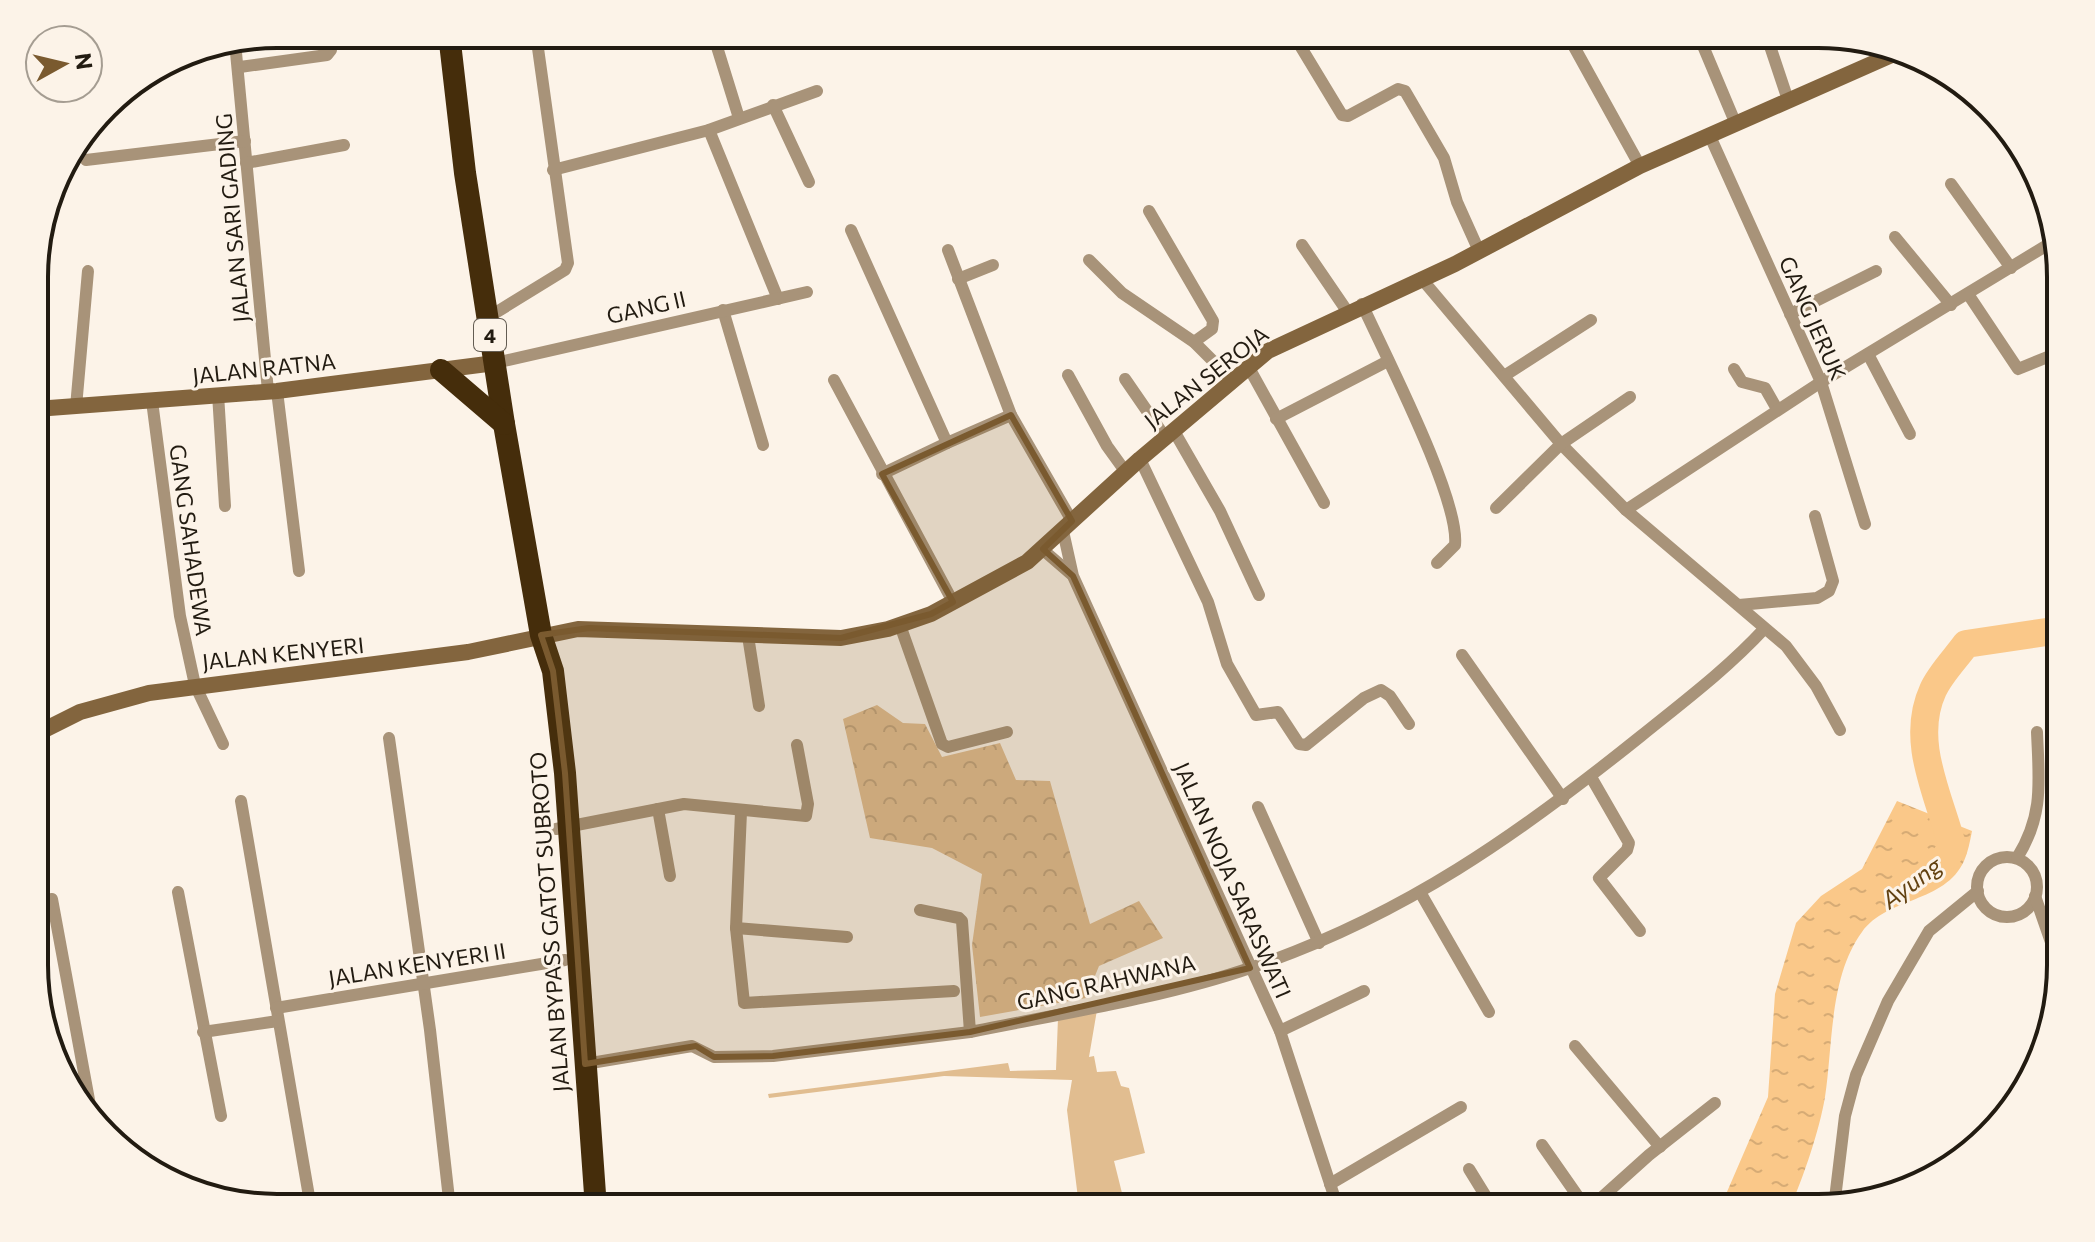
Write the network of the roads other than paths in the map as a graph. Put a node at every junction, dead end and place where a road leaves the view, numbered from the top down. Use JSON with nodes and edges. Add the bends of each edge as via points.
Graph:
{"nodes":[{"id":1,"x":331,"y":48,"type":"edge"},
{"id":2,"x":451,"y":48,"type":"edge"},
{"id":3,"x":538,"y":48,"type":"edge"},
{"id":4,"x":717,"y":48,"type":"edge"},
{"id":5,"x":1303,"y":48,"type":"edge"},
{"id":6,"x":1575,"y":48,"type":"edge"},
{"id":7,"x":1704,"y":48,"type":"edge"},
{"id":8,"x":1771,"y":48,"type":"edge"},
{"id":9,"x":237,"y":52,"type":"edge"},
{"id":10,"x":1884,"y":58,"type":"edge"},
{"id":11,"x":240,"y":67,"type":"junction"},
{"id":12,"x":817,"y":91,"type":"dead end"},
{"id":13,"x":1788,"y":100,"type":"junction"},
{"id":14,"x":773,"y":105,"type":"junction"},
{"id":15,"x":739,"y":118,"type":"junction"},
{"id":16,"x":1735,"y":122,"type":"junction"},
{"id":17,"x":709,"y":130,"type":"junction"},
{"id":18,"x":1709,"y":134,"type":"junction"},
{"id":19,"x":245,"y":141,"type":"junction"},
{"id":20,"x":344,"y":145,"type":"dead end"},
{"id":21,"x":86,"y":160,"type":"dead end"},
{"id":22,"x":246,"y":163,"type":"junction"},
{"id":23,"x":1640,"y":166,"type":"junction"},
{"id":24,"x":553,"y":170,"type":"junction"},
{"id":25,"x":809,"y":182,"type":"dead end"},
{"id":26,"x":1951,"y":184,"type":"dead end"},
{"id":27,"x":1149,"y":211,"type":"dead end"},
{"id":28,"x":851,"y":230,"type":"dead end"},
{"id":29,"x":1895,"y":237,"type":"dead end"},
{"id":30,"x":1302,"y":245,"type":"dead end"},
{"id":31,"x":2045,"y":247,"type":"edge"},
{"id":32,"x":948,"y":250,"type":"dead end"},
{"id":33,"x":1479,"y":251,"type":"junction"},
{"id":34,"x":1089,"y":260,"type":"dead end"},
{"id":35,"x":993,"y":265,"type":"dead end"},
{"id":36,"x":2011,"y":268,"type":"junction"},
{"id":37,"x":88,"y":271,"type":"dead end"},
{"id":38,"x":1876,"y":271,"type":"dead end"},
{"id":39,"x":1421,"y":278,"type":"junction"},
{"id":40,"x":958,"y":279,"type":"junction"},
{"id":41,"x":807,"y":292,"type":"dead end"},
{"id":42,"x":1968,"y":294,"type":"junction"},
{"id":43,"x":778,"y":299,"type":"junction"},
{"id":44,"x":1951,"y":305,"type":"junction"},
{"id":45,"x":1355,"y":308,"type":"junction"},
{"id":46,"x":723,"y":310,"type":"junction"},
{"id":47,"x":1790,"y":314,"type":"junction"},
{"id":48,"x":487,"y":318,"type":"junction"},
{"id":49,"x":1591,"y":320,"type":"dead end"},
{"id":50,"x":1194,"y":342,"type":"junction"},
{"id":51,"x":1868,"y":354,"type":"junction"},
{"id":52,"x":2047,"y":357,"type":"edge"},
{"id":53,"x":1388,"y":361,"type":"junction"},
{"id":54,"x":488,"y":364,"type":"junction"},
{"id":55,"x":1248,"y":366,"type":"junction"},
{"id":56,"x":1734,"y":369,"type":"dead end"},
{"id":57,"x":441,"y":370,"type":"junction"},
{"id":58,"x":1068,"y":375,"type":"dead end"},
{"id":59,"x":1504,"y":376,"type":"junction"},
{"id":60,"x":1125,"y":379,"type":"dead end"},
{"id":61,"x":834,"y":380,"type":"dead end"},
{"id":62,"x":1232,"y":380,"type":"junction"},
{"id":63,"x":1821,"y":382,"type":"junction"},
{"id":64,"x":272,"y":391,"type":"junction"},
{"id":65,"x":218,"y":394,"type":"junction"},
{"id":66,"x":1630,"y":397,"type":"dead end"},
{"id":67,"x":152,"y":401,"type":"junction"},
{"id":68,"x":76,"y":407,"type":"junction"},
{"id":69,"x":48,"y":408,"type":"edge"},
{"id":70,"x":1777,"y":409,"type":"junction"},
{"id":71,"x":1011,"y":415,"type":"junction"},
{"id":72,"x":1276,"y":419,"type":"junction"},
{"id":73,"x":504,"y":424,"type":"junction"},
{"id":74,"x":1170,"y":434,"type":"junction"},
{"id":75,"x":1910,"y":434,"type":"dead end"},
{"id":76,"x":947,"y":443,"type":"junction"},
{"id":77,"x":1561,"y":444,"type":"junction"},
{"id":78,"x":763,"y":445,"type":"dead end"},
{"id":79,"x":1140,"y":459,"type":"junction"},
{"id":80,"x":1125,"y":471,"type":"junction"},
{"id":81,"x":882,"y":474,"type":"junction"},
{"id":82,"x":1324,"y":503,"type":"dead end"},
{"id":83,"x":225,"y":506,"type":"dead end"},
{"id":84,"x":1496,"y":508,"type":"dead end"},
{"id":85,"x":1626,"y":510,"type":"junction"},
{"id":86,"x":1815,"y":516,"type":"dead end"},
{"id":87,"x":1865,"y":524,"type":"dead end"},
{"id":88,"x":1067,"y":526,"type":"junction"},
{"id":89,"x":1042,"y":549,"type":"junction"},
{"id":90,"x":1437,"y":563,"type":"dead end"},
{"id":91,"x":299,"y":571,"type":"dead end"},
{"id":92,"x":1073,"y":576,"type":"junction"},
{"id":93,"x":1259,"y":595,"type":"dead end"},
{"id":94,"x":953,"y":602,"type":"junction"},
{"id":95,"x":1739,"y":605,"type":"junction"},
{"id":96,"x":900,"y":625,"type":"junction"},
{"id":97,"x":1764,"y":629,"type":"junction"},
{"id":98,"x":541,"y":635,"type":"junction"},
{"id":99,"x":748,"y":636,"type":"junction"},
{"id":100,"x":1462,"y":655,"type":"dead end"},
{"id":101,"x":195,"y":685,"type":"junction"},
{"id":102,"x":759,"y":706,"type":"dead end"},
{"id":103,"x":1409,"y":724,"type":"dead end"},
{"id":104,"x":48,"y":729,"type":"edge"},
{"id":105,"x":1840,"y":730,"type":"dead end"},
{"id":106,"x":1007,"y":732,"type":"dead end"},
{"id":107,"x":2037,"y":732,"type":"dead end"},
{"id":108,"x":389,"y":738,"type":"dead end"},
{"id":109,"x":223,"y":744,"type":"dead end"},
{"id":110,"x":797,"y":745,"type":"dead end"},
{"id":111,"x":1591,"y":777,"type":"junction"},
{"id":112,"x":1563,"y":799,"type":"junction"},
{"id":113,"x":241,"y":801,"type":"dead end"},
{"id":114,"x":1258,"y":807,"type":"dead end"},
{"id":115,"x":658,"y":809,"type":"junction"},
{"id":116,"x":741,"y":812,"type":"junction"},
{"id":117,"x":562,"y":827,"type":"junction"},
{"id":118,"x":2017,"y":858,"type":"junction"},
{"id":119,"x":670,"y":876,"type":"dead end"},
{"id":120,"x":1978,"y":891,"type":"junction"},
{"id":121,"x":178,"y":892,"type":"dead end"},
{"id":122,"x":1420,"y":892,"type":"junction"},
{"id":123,"x":2035,"y":896,"type":"junction"},
{"id":124,"x":52,"y":899,"type":"dead end"},
{"id":125,"x":920,"y":910,"type":"dead end"},
{"id":126,"x":736,"y":928,"type":"junction"},
{"id":127,"x":1640,"y":931,"type":"dead end"},
{"id":128,"x":2047,"y":931,"type":"edge"},
{"id":129,"x":847,"y":937,"type":"dead end"},
{"id":130,"x":1319,"y":943,"type":"junction"},
{"id":131,"x":565,"y":960,"type":"junction"},
{"id":132,"x":1250,"y":968,"type":"junction"},
{"id":133,"x":421,"y":984,"type":"junction"},
{"id":134,"x":954,"y":991,"type":"dead end"},
{"id":135,"x":1364,"y":991,"type":"dead end"},
{"id":136,"x":1489,"y":1012,"type":"dead end"},
{"id":137,"x":277,"y":1014,"type":"junction"},
{"id":138,"x":1280,"y":1031,"type":"junction"},
{"id":139,"x":203,"y":1032,"type":"junction"},
{"id":140,"x":970,"y":1032,"type":"junction"},
{"id":141,"x":1575,"y":1046,"type":"dead end"},
{"id":142,"x":585,"y":1064,"type":"junction"},
{"id":143,"x":88,"y":1093,"type":"edge"},
{"id":144,"x":1715,"y":1103,"type":"dead end"},
{"id":145,"x":1461,"y":1107,"type":"dead end"},
{"id":146,"x":221,"y":1116,"type":"dead end"},
{"id":147,"x":1542,"y":1145,"type":"dead end"},
{"id":148,"x":1660,"y":1147,"type":"junction"},
{"id":149,"x":1469,"y":1169,"type":"dead end"},
{"id":150,"x":1330,"y":1184,"type":"junction"},
{"id":151,"x":309,"y":1194,"type":"edge"},
{"id":152,"x":448,"y":1194,"type":"edge"},
{"id":153,"x":587,"y":1194,"type":"edge"},
{"id":154,"x":588,"y":1194,"type":"edge"},
{"id":155,"x":1333,"y":1194,"type":"edge"},
{"id":156,"x":1484,"y":1194,"type":"edge"},
{"id":157,"x":1578,"y":1194,"type":"edge"},
{"id":158,"x":1605,"y":1194,"type":"edge"},
{"id":159,"x":1836,"y":1194,"type":"edge"}],
"edges":[{"from":1,"to":11,"type":"street","via":[[327,55]]},
{"from":2,"to":48,"type":"highway","name":"JALAN BYPASS GATOT SUBROTO","number":"4"},
{"from":3,"to":24,"type":"street"},
{"from":4,"to":15,"type":"street"},
{"from":5,"to":33,"type":"street","via":[[1342,115],[1398,89],[1405,91],[1444,158]]},
{"from":6,"to":23,"type":"street"},
{"from":7,"to":16,"type":"street"},
{"from":8,"to":13,"type":"street"},
{"from":9,"to":11,"type":"street","name":"JALAN SARI GADING"},
{"from":10,"to":13,"type":"street","name":"JALAN SEROJA"},
{"from":11,"to":19,"type":"street","name":"JALAN SARI GADING"},
{"from":12,"to":14,"type":"street"},
{"from":13,"to":16,"type":"street","name":"JALAN SEROJA"},
{"from":14,"to":15,"type":"street"},
{"from":14,"to":25,"type":"street"},
{"from":15,"to":17,"type":"street"},
{"from":16,"to":18,"type":"street","name":"JALAN SEROJA"},
{"from":17,"to":24,"type":"street"},
{"from":17,"to":43,"type":"street"},
{"from":18,"to":23,"type":"street","name":"JALAN SEROJA"},
{"from":18,"to":47,"type":"street","name":"GANG JERUK"},
{"from":19,"to":21,"type":"street"},
{"from":19,"to":22,"type":"street","name":"JALAN SARI GADING"},
{"from":20,"to":22,"type":"street"},
{"from":22,"to":64,"type":"street","name":"JALAN SARI GADING"},
{"from":23,"to":33,"type":"street","name":"JALAN SEROJA"},
{"from":24,"to":48,"type":"street","via":[[567,267]]},
{"from":26,"to":36,"type":"street"},
{"from":27,"to":50,"type":"street","via":[[1213,318],[1212,329]]},
{"from":28,"to":76,"type":"street"},
{"from":29,"to":44,"type":"street"},
{"from":30,"to":45,"type":"street"},
{"from":31,"to":36,"type":"street"},
{"from":32,"to":40,"type":"street","name":"JALAN NOJA SARASWATI"},
{"from":33,"to":39,"type":"street","name":"JALAN SEROJA"},
{"from":34,"to":50,"type":"street","via":[[1122,293]]},
{"from":35,"to":40,"type":"street"},
{"from":36,"to":42,"type":"street"},
{"from":37,"to":68,"type":"street"},
{"from":38,"to":47,"type":"street"},
{"from":39,"to":45,"type":"street","name":"JALAN SEROJA"},
{"from":39,"to":59,"type":"street"},
{"from":40,"to":71,"type":"street","name":"JALAN NOJA SARASWATI"},
{"from":41,"to":43,"type":"street","name":"GANG II"},
{"from":42,"to":44,"type":"street"},
{"from":42,"to":52,"type":"street","via":[[2018,369]]},
{"from":43,"to":46,"type":"street","name":"GANG II"},
{"from":44,"to":51,"type":"street"},
{"from":45,"to":53,"type":"street"},
{"from":45,"to":55,"type":"street","name":"JALAN SEROJA"},
{"from":46,"to":54,"type":"street","name":"GANG II"},
{"from":46,"to":78,"type":"street"},
{"from":47,"to":63,"type":"street","name":"GANG JERUK"},
{"from":48,"to":54,"type":"highway","name":"JALAN BYPASS GATOT SUBROTO","number":"4"},
{"from":49,"to":59,"type":"street"},
{"from":50,"to":62,"type":"street"},
{"from":51,"to":63,"type":"street"},
{"from":51,"to":75,"type":"street"},
{"from":53,"to":72,"type":"street"},
{"from":53,"to":90,"type":"street","via":[[1451,512],[1455,545]]},
{"from":54,"to":57,"type":"street","name":"JALAN RATNA"},
{"from":54,"to":73,"type":"highway","name":"JALAN BYPASS GATOT SUBROTO","number":"4"},
{"from":55,"to":62,"type":"street","name":"JALAN SEROJA"},
{"from":55,"to":72,"type":"street"},
{"from":56,"to":70,"type":"street","via":[[1742,382],[1767,390]]},
{"from":57,"to":64,"type":"street","name":"JALAN RATNA"},
{"from":57,"to":73,"type":"highway"},
{"from":58,"to":80,"type":"street"},
{"from":59,"to":77,"type":"street"},
{"from":60,"to":74,"type":"street"},
{"from":61,"to":81,"type":"street"},
{"from":62,"to":74,"type":"street","name":"JALAN SEROJA"},
{"from":63,"to":70,"type":"street"},
{"from":63,"to":87,"type":"street","name":"GANG JERUK"},
{"from":64,"to":65,"type":"street","name":"JALAN RATNA"},
{"from":64,"to":91,"type":"street","name":"JALAN SARI GADING"},
{"from":65,"to":67,"type":"street","name":"JALAN RATNA"},
{"from":65,"to":83,"type":"street"},
{"from":66,"to":77,"type":"street"},
{"from":67,"to":68,"type":"street","name":"JALAN RATNA"},
{"from":67,"to":101,"type":"street","name":"GANG SAHADEWA","via":[[168,543]]},
{"from":68,"to":69,"type":"street","name":"JALAN RATNA"},
{"from":70,"to":85,"type":"street"},
{"from":71,"to":76,"type":"street"},
{"from":71,"to":88,"type":"street","name":"JALAN NOJA SARASWATI"},
{"from":72,"to":82,"type":"street"},
{"from":73,"to":98,"type":"highway","name":"JALAN BYPASS GATOT SUBROTO","number":"4"},
{"from":74,"to":79,"type":"street","name":"JALAN SEROJA"},
{"from":74,"to":93,"type":"street","via":[[1220,511]]},
{"from":76,"to":81,"type":"street"},
{"from":77,"to":84,"type":"street"},
{"from":77,"to":85,"type":"street"},
{"from":79,"to":80,"type":"street","name":"JALAN SEROJA"},
{"from":79,"to":103,"type":"street","via":[[1208,602],[1227,664],[1256,715],[1278,712],[1299,744],[1306,745],[1381,690]]},
{"from":80,"to":88,"type":"street","name":"JALAN SEROJA"},
{"from":81,"to":94,"type":"street"},
{"from":85,"to":95,"type":"street"},
{"from":86,"to":95,"type":"street","via":[[1833,581],[1829,591],[1817,598]]},
{"from":88,"to":89,"type":"street","name":"JALAN SEROJA"},
{"from":88,"to":92,"type":"street","name":"JALAN NOJA SARASWATI"},
{"from":89,"to":92,"type":"street","name":"JALAN NOJA SARASWATI"},
{"from":89,"to":94,"type":"street","name":"JALAN SEROJA"},
{"from":92,"to":132,"type":"street","name":"JALAN NOJA SARASWATI"},
{"from":94,"to":96,"type":"street","name":"JALAN SEROJA"},
{"from":95,"to":97,"type":"street"},
{"from":96,"to":99,"type":"street","name":"JALAN SEROJA","via":[[841,638]]},
{"from":96,"to":106,"type":"street","via":[[942,744],[948,747]]},
{"from":97,"to":105,"type":"street","via":[[1786,646]]},
{"from":97,"to":111,"type":"street","name":"GANG RAHWANA"},
{"from":98,"to":99,"type":"street","name":"JALAN SEROJA","via":[[589,628]]},
{"from":98,"to":101,"type":"street","name":"JALAN KENYERI","via":[[459,654]]},
{"from":98,"to":117,"type":"highway","name":"JALAN BYPASS GATOT SUBROTO","number":"4","via":[[553,671]]},
{"from":99,"to":102,"type":"street"},
{"from":100,"to":112,"type":"street"},
{"from":101,"to":104,"type":"street","name":"JALAN KENYERI","via":[[102,705]]},
{"from":101,"to":109,"type":"street","name":"GANG SAHADEWA"},
{"from":107,"to":118,"type":"street","via":[[2038,811]]},
{"from":108,"to":133,"type":"street"},
{"from":110,"to":116,"type":"street","via":[[808,812],[802,817]]},
{"from":111,"to":112,"type":"street","name":"GANG RAHWANA"},
{"from":111,"to":127,"type":"street","via":[[1629,843],[1599,878]]},
{"from":112,"to":122,"type":"street","name":"GANG RAHWANA"},
{"from":113,"to":137,"type":"street"},
{"from":114,"to":130,"type":"street"},
{"from":115,"to":116,"type":"street","via":[[698,804]]},
{"from":115,"to":117,"type":"street"},
{"from":115,"to":119,"type":"street"},
{"from":116,"to":126,"type":"street"},
{"from":117,"to":131,"type":"highway","name":"JALAN BYPASS GATOT SUBROTO","number":"4"},
{"from":117,"to":142,"type":"highway","name":"JALAN BYPASS GATOT SUBROTO","number":"4"},
{"from":118,"to":120,"type":"street","via":[[2000,857],[1985,866]]},
{"from":118,"to":123,"type":"street","via":[[2034,873]]},
{"from":120,"to":123,"type":"street","via":[[1985,907],[2009,917],[2025,910]]},
{"from":120,"to":159,"type":"street","via":[[1929,931],[1888,1001],[1856,1075]]},
{"from":121,"to":139,"type":"street"},
{"from":122,"to":130,"type":"street","name":"GANG RAHWANA"},
{"from":122,"to":136,"type":"street"},
{"from":123,"to":128,"type":"street"},
{"from":124,"to":143,"type":"street"},
{"from":125,"to":140,"type":"street","via":[[962,921]]},
{"from":126,"to":129,"type":"street"},
{"from":126,"to":134,"type":"street","via":[[744,1003]]},
{"from":130,"to":132,"type":"street","name":"GANG RAHWANA"},
{"from":131,"to":133,"type":"street","name":"JALAN KENYERI II"},
{"from":131,"to":153,"type":"highway","name":"JALAN BYPASS GATOT SUBROTO","number":"4"},
{"from":132,"to":138,"type":"street","name":"JALAN NOJA SARASWATI"},
{"from":132,"to":140,"type":"street","name":"GANG RAHWANA"},
{"from":133,"to":137,"type":"street","name":"JALAN KENYERI II"},
{"from":133,"to":152,"type":"street"},
{"from":135,"to":138,"type":"street"},
{"from":137,"to":139,"type":"street","name":"JALAN KENYERI II"},
{"from":137,"to":151,"type":"street"},
{"from":138,"to":150,"type":"street","name":"JALAN NOJA SARASWATI"},
{"from":139,"to":146,"type":"street"},
{"from":140,"to":142,"type":"street","name":"GANG RAHWANA","via":[[773,1056],[714,1057],[692,1046]]},
{"from":141,"to":148,"type":"street"},
{"from":142,"to":154,"type":"highway","name":"JALAN BYPASS GATOT SUBROTO","number":"4"},
{"from":144,"to":148,"type":"street"},
{"from":145,"to":150,"type":"street"},
{"from":147,"to":157,"type":"street"},
{"from":148,"to":158,"type":"street"},
{"from":149,"to":156,"type":"street"},
{"from":150,"to":155,"type":"street","name":"JALAN NOJA SARASWATI"}]}
